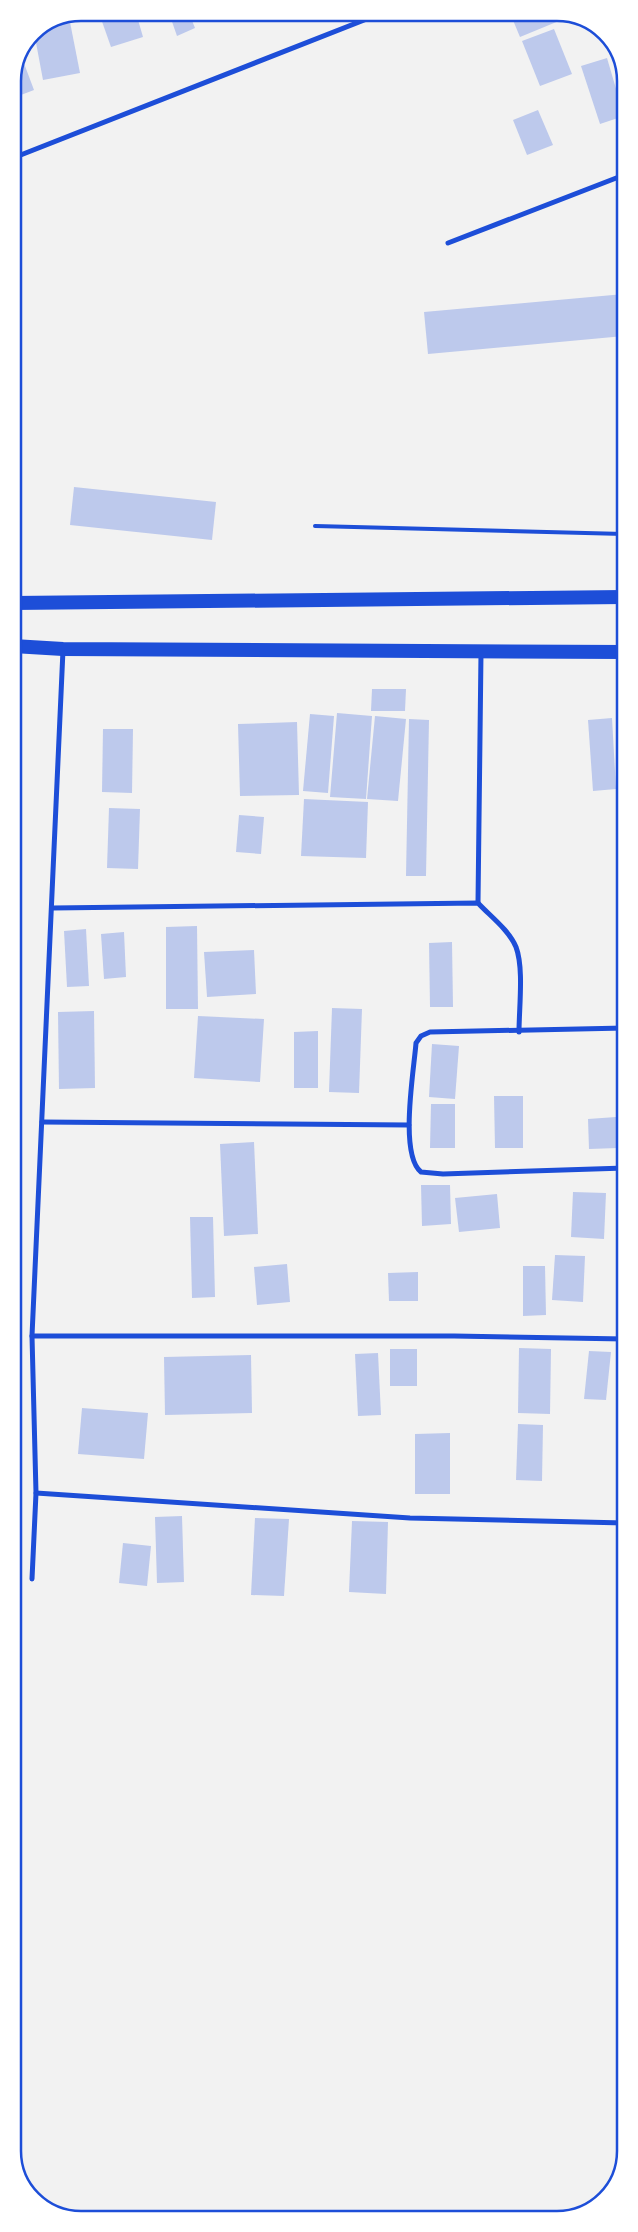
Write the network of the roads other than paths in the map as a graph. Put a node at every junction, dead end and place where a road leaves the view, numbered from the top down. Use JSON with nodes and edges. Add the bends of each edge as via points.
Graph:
{"nodes":[{"id":1,"x":361,"y":21,"type":"edge"},
{"id":2,"x":21,"y":153,"type":"edge"},
{"id":3,"x":617,"y":178,"type":"edge"},
{"id":4,"x":448,"y":243,"type":"dead end"},
{"id":5,"x":315,"y":526,"type":"dead end"},
{"id":6,"x":617,"y":534,"type":"edge"},
{"id":7,"x":617,"y":597,"type":"edge"},
{"id":8,"x":21,"y":603,"type":"edge"},
{"id":9,"x":21,"y":646,"type":"edge"},
{"id":10,"x":63,"y":649,"type":"junction"},
{"id":11,"x":481,"y":650,"type":"junction"},
{"id":12,"x":617,"y":652,"type":"edge"},
{"id":13,"x":478,"y":903,"type":"junction"},
{"id":14,"x":53,"y":908,"type":"junction"},
{"id":15,"x":617,"y":1028,"type":"edge"},
{"id":16,"x":520,"y":1032,"type":"junction"},
{"id":17,"x":42,"y":1122,"type":"junction"},
{"id":18,"x":409,"y":1125,"type":"junction"},
{"id":19,"x":617,"y":1168,"type":"edge"},
{"id":20,"x":32,"y":1336,"type":"junction"},
{"id":21,"x":617,"y":1339,"type":"edge"},
{"id":22,"x":36,"y":1492,"type":"junction"},
{"id":23,"x":617,"y":1523,"type":"edge"},
{"id":24,"x":32,"y":1579,"type":"dead end"}],
"edges":[{"from":1,"to":2,"type":"street"},
{"from":3,"to":4,"type":"street"},
{"from":5,"to":6,"type":"lane"},
{"from":7,"to":8,"type":"highway"},
{"from":9,"to":10,"type":"highway"},
{"from":10,"to":11,"type":"highway"},
{"from":10,"to":14,"type":"street"},
{"from":11,"to":12,"type":"highway"},
{"from":11,"to":13,"type":"street"},
{"from":13,"to":14,"type":"street"},
{"from":13,"to":16,"type":"street","via":[[516,946]]},
{"from":14,"to":17,"type":"street"},
{"from":15,"to":16,"type":"street"},
{"from":16,"to":18,"type":"street","via":[[439,1030],[420,1036],[416,1042]]},
{"from":17,"to":18,"type":"street"},
{"from":17,"to":20,"type":"street"},
{"from":18,"to":19,"type":"street","via":[[412,1160],[421,1172]]},
{"from":20,"to":21,"type":"street"},
{"from":20,"to":22,"type":"street"},
{"from":22,"to":23,"type":"street","via":[[410,1518]]},
{"from":22,"to":24,"type":"street"}]}
